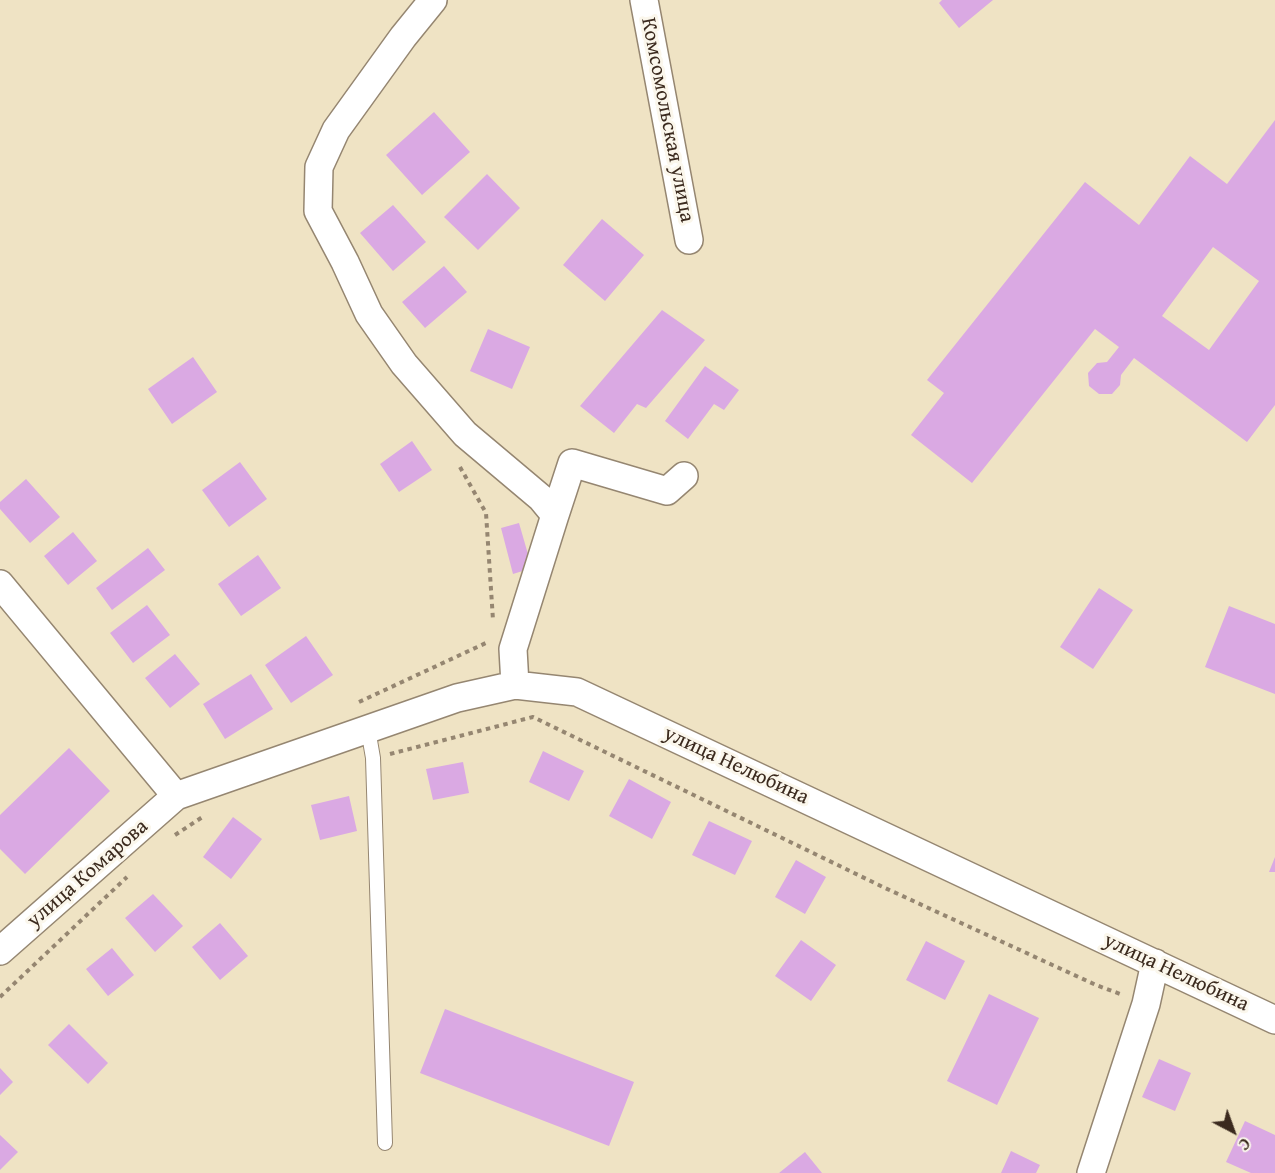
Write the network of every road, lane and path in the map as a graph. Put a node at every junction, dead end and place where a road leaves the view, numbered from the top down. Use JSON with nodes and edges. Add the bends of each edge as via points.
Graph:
{"nodes":[{"id":1,"x":433,"y":0,"type":"edge"},
{"id":2,"x":644,"y":0,"type":"edge"},
{"id":3,"x":689,"y":240,"type":"dead end"},
{"id":4,"x":456,"y":459,"type":"dead end"},
{"id":5,"x":684,"y":476,"type":"dead end"},
{"id":6,"x":555,"y":515,"type":"junction"},
{"id":7,"x":0,"y":584,"type":"edge"},
{"id":8,"x":494,"y":628,"type":"dead end"},
{"id":9,"x":515,"y":685,"type":"junction"},
{"id":10,"x":368,"y":729,"type":"junction"},
{"id":11,"x":373,"y":758,"type":"junction"},
{"id":12,"x":176,"y":796,"type":"junction"},
{"id":13,"x":209,"y":812,"type":"dead end"},
{"id":14,"x":167,"y":840,"type":"dead end"},
{"id":15,"x":133,"y":872,"type":"dead end"},
{"id":16,"x":0,"y":951,"type":"edge"},
{"id":17,"x":1155,"y":963,"type":"junction"},
{"id":18,"x":0,"y":997,"type":"edge"},
{"id":19,"x":1146,"y":1004,"type":"junction"},
{"id":20,"x":1275,"y":1020,"type":"edge"},
{"id":21,"x":385,"y":1143,"type":"dead end"},
{"id":22,"x":1091,"y":1173,"type":"edge"}],
"edges":[{"from":1,"to":6,"type":"street","via":[[336,130],[319,167],[318,211],[369,314],[404,364],[465,434],[541,498]]},
{"from":2,"to":3,"type":"street","name":"Комсомольская улица"},
{"from":4,"to":8,"type":"path","via":[[486,513]]},
{"from":5,"to":6,"type":"street","via":[[667,491],[572,463]]},
{"from":6,"to":9,"type":"street","via":[[513,650]]},
{"from":7,"to":12,"type":"street"},
{"from":9,"to":10,"type":"street","name":"улица Нелюбина"},
{"from":9,"to":17,"type":"street","name":"улица Нелюбина","via":[[577,692]]},
{"from":10,"to":11,"type":"lane"},
{"from":10,"to":12,"type":"street","name":"улица Нелюбина"},
{"from":11,"to":19,"type":"path","via":[[532,717],[896,893],[1096,986]]},
{"from":11,"to":21,"type":"lane"},
{"from":12,"to":16,"type":"street","name":"улица Комарова"},
{"from":13,"to":14,"type":"path"},
{"from":15,"to":18,"type":"path"},
{"from":17,"to":19,"type":"street"},
{"from":17,"to":20,"type":"street","name":"улица Нелюбина"},
{"from":19,"to":22,"type":"street"}]}
